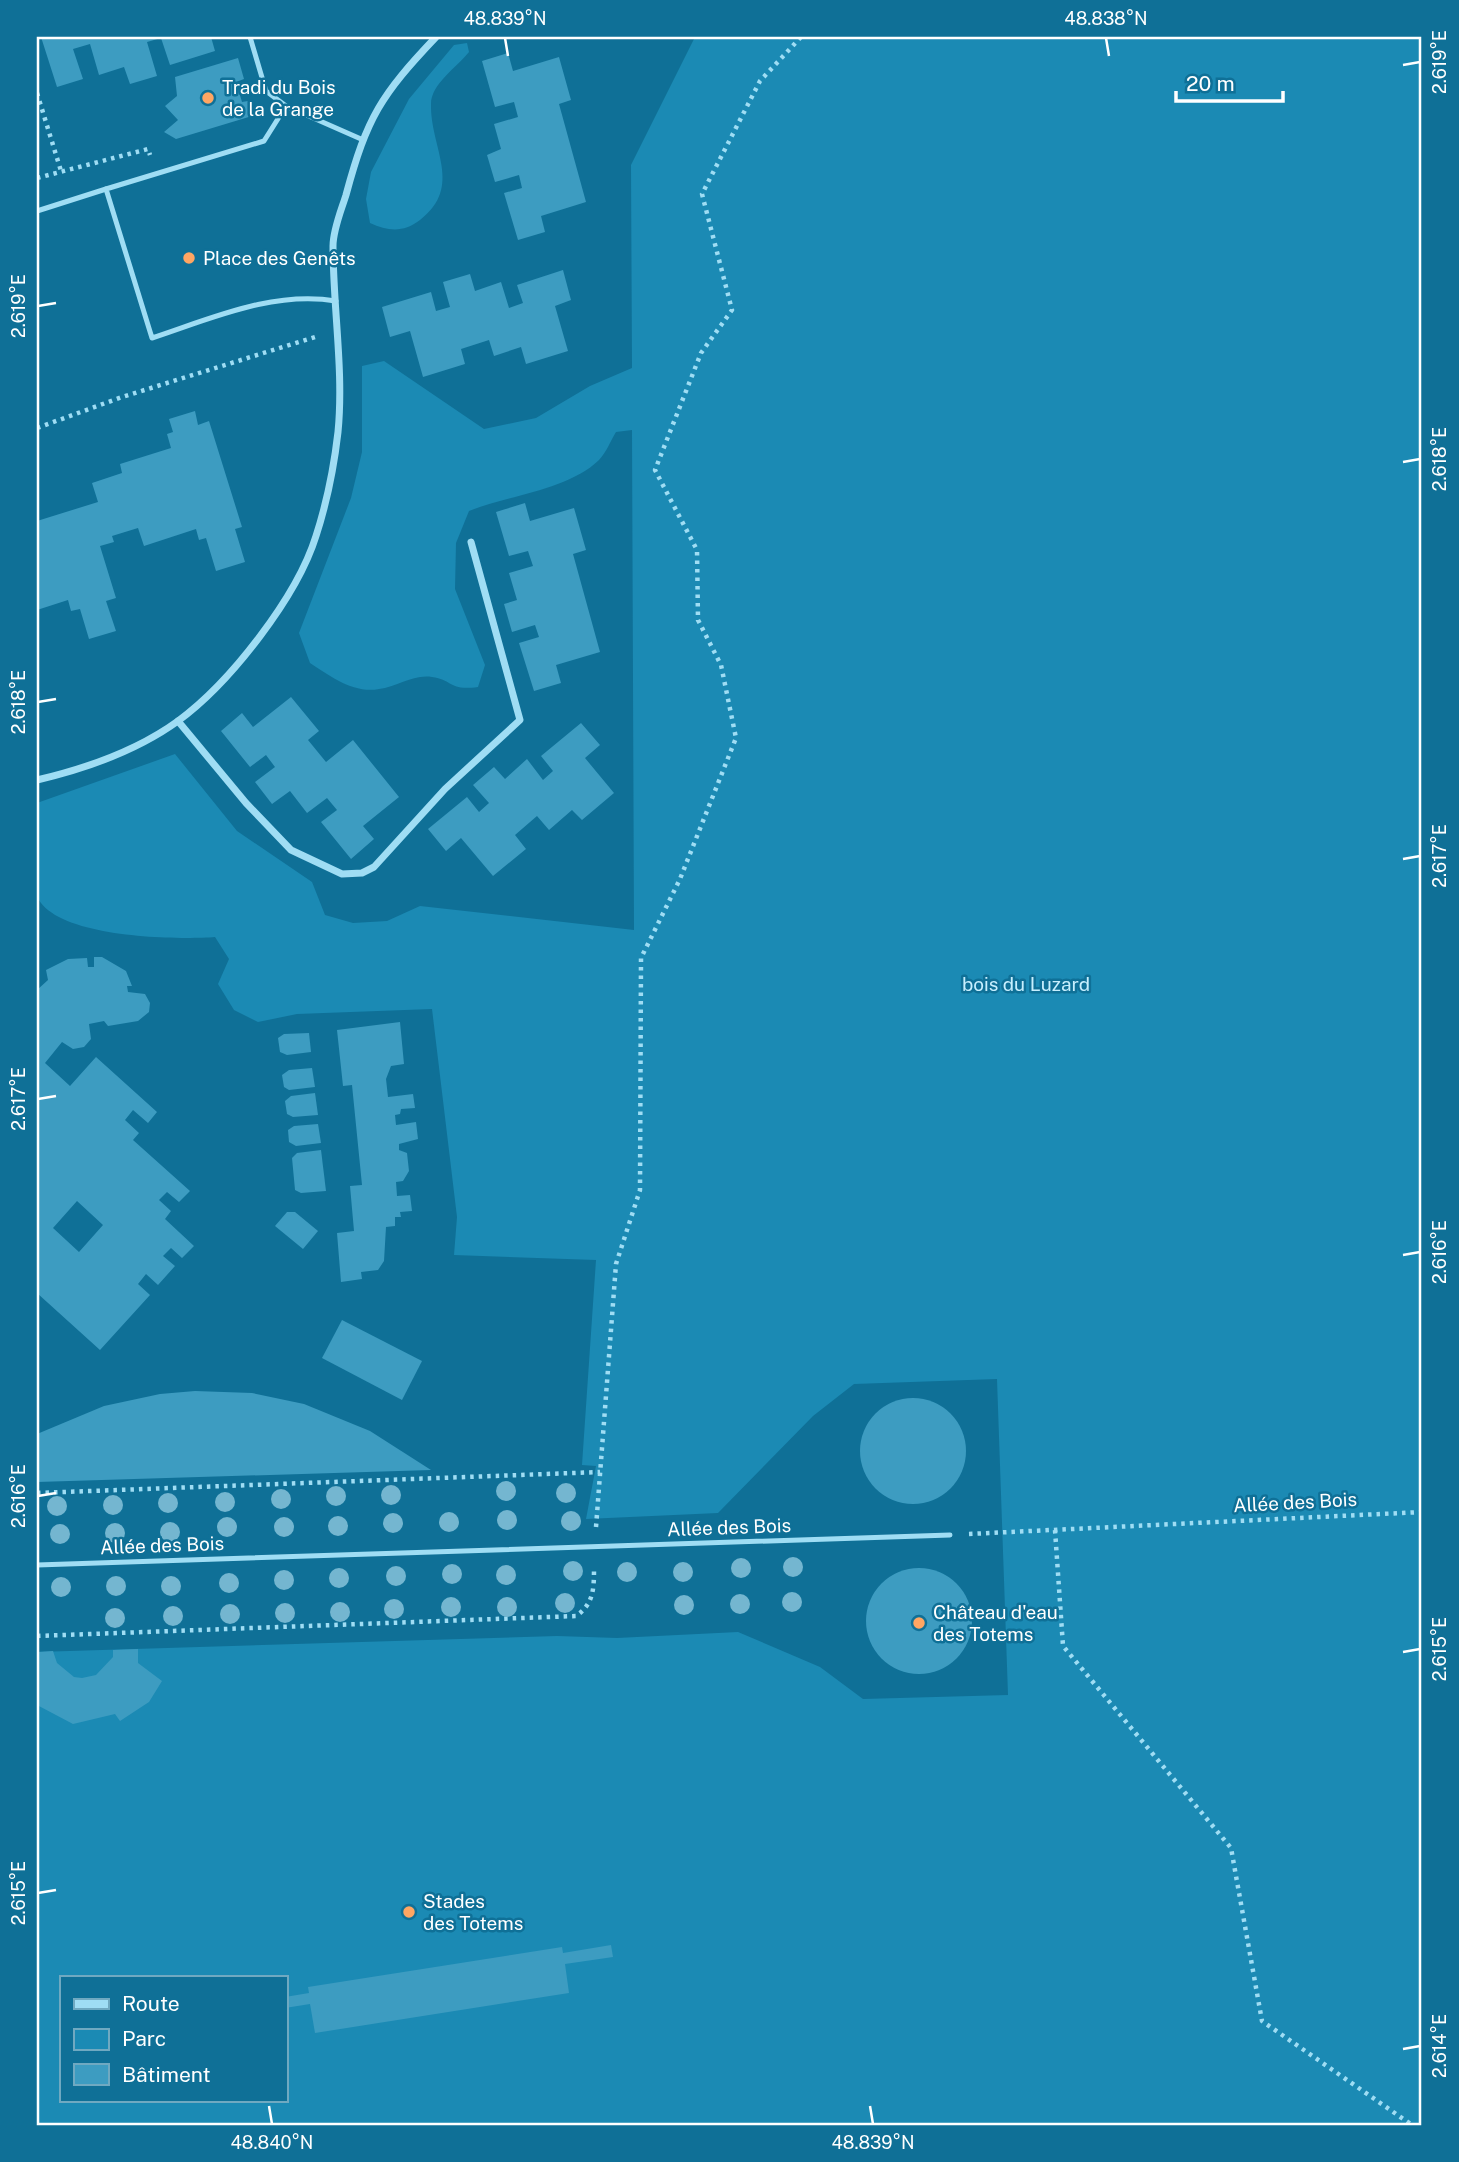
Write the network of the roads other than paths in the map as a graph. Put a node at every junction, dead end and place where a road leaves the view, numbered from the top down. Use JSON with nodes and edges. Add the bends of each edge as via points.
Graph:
{"nodes":[{"id":1,"x":250,"y":37,"type":"edge"},
{"id":2,"x":436,"y":37,"type":"edge"},
{"id":3,"x":286,"y":106,"type":"junction"},
{"id":4,"x":361,"y":139,"type":"junction"},
{"id":5,"x":106,"y":189,"type":"junction"},
{"id":6,"x":37,"y":211,"type":"edge"},
{"id":7,"x":336,"y":301,"type":"junction"},
{"id":8,"x":471,"y":542,"type":"dead end"},
{"id":9,"x":178,"y":721,"type":"junction"},
{"id":10,"x":37,"y":780,"type":"edge"},
{"id":11,"x":950,"y":1535,"type":"road end"},
{"id":12,"x":37,"y":1564,"type":"edge"}],
"edges":[{"from":1,"to":3,"type":"lane","via":[[266,91]]},
{"from":2,"to":4,"type":"street","via":[[393,82]]},
{"from":3,"to":4,"type":"lane"},
{"from":3,"to":5,"type":"lane","via":[[264,141]]},
{"from":4,"to":7,"type":"street","via":[[333,243]]},
{"from":5,"to":6,"type":"lane"},
{"from":5,"to":7,"type":"lane","via":[[152,338],[284,299],[310,296]]},
{"from":7,"to":9,"type":"street","via":[[338,430],[316,537],[301,572],[247,654]]},
{"from":8,"to":9,"type":"street","via":[[520,720],[445,789],[374,867],[342,874],[291,849]]},
{"from":9,"to":10,"type":"street","via":[[130,748]]},
{"from":11,"to":12,"type":"lane","name":"Allée des Bois"}]}
